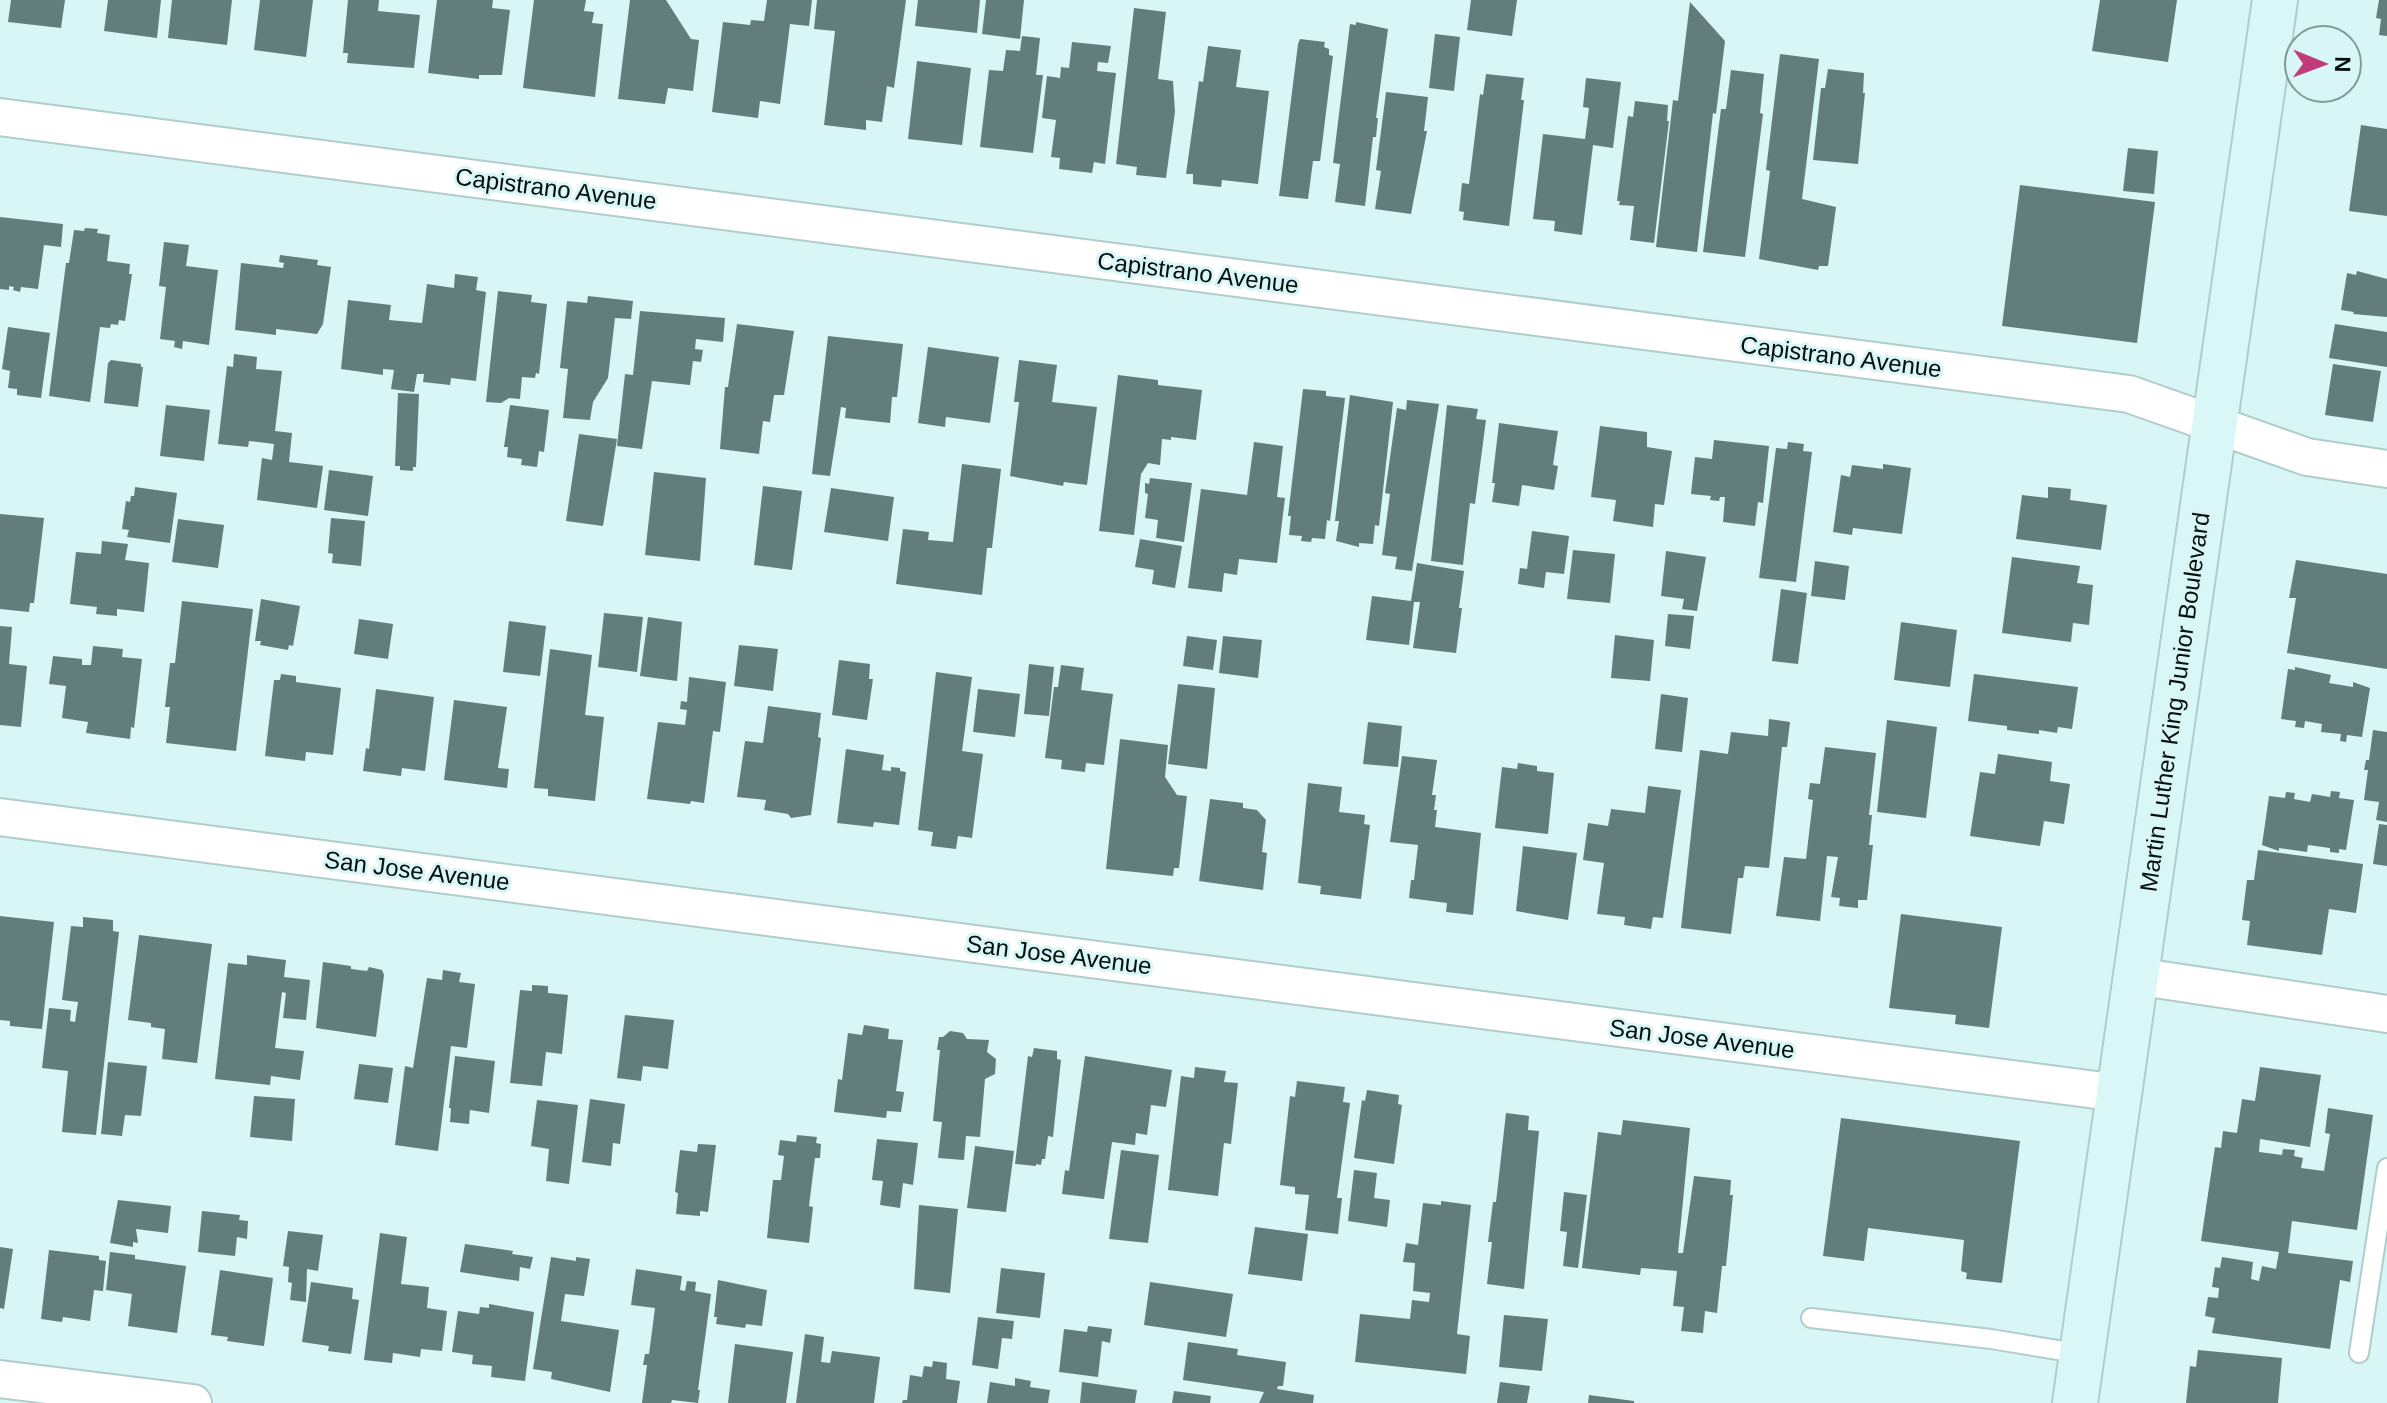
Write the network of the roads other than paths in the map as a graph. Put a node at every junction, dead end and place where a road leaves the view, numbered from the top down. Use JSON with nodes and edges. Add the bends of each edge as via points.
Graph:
{"nodes":[{"id":1,"x":2275,"y":0,"type":"edge"},
{"id":2,"x":0,"y":117,"type":"edge"},
{"id":3,"x":2216,"y":425,"type":"junction"},
{"id":4,"x":2387,"y":469,"type":"edge"},
{"id":5,"x":0,"y":817,"type":"edge"},
{"id":6,"x":2135,"y":976,"type":"junction"},
{"id":7,"x":2387,"y":1014,"type":"edge"},
{"id":8,"x":2119,"y":1093,"type":"junction"},
{"id":9,"x":2387,"y":1168,"type":"edge"},
{"id":10,"x":1811,"y":1318,"type":"dead end"},
{"id":11,"x":2359,"y":1353,"type":"dead end"},
{"id":12,"x":2082,"y":1354,"type":"junction"},
{"id":13,"x":0,"y":1379,"type":"edge"},
{"id":14,"x":193,"y":1403,"type":"edge"},
{"id":15,"x":2075,"y":1403,"type":"edge"}],
"edges":[{"from":1,"to":3,"type":"main road","name":"Martin Luther King Junior Boulevard"},
{"from":2,"to":3,"type":"street","name":"Capistrano Avenue","via":[[2113,392]]},
{"from":3,"to":4,"type":"street","name":"Capistrano Avenue","via":[[2307,457]]},
{"from":3,"to":6,"type":"main road","name":"Martin Luther King Junior Boulevard"},
{"from":5,"to":8,"type":"street","name":"San Jose Avenue"},
{"from":6,"to":7,"type":"street"},
{"from":6,"to":8,"type":"main road","name":"Martin Luther King Junior Boulevard"},
{"from":8,"to":12,"type":"main road","name":"Martin Luther King Junior Boulevard"},
{"from":9,"to":11,"type":"lane"},
{"from":10,"to":12,"type":"lane"},
{"from":12,"to":15,"type":"main road","name":"Martin Luther King Junior Boulevard"},
{"from":13,"to":14,"type":"street"}]}
